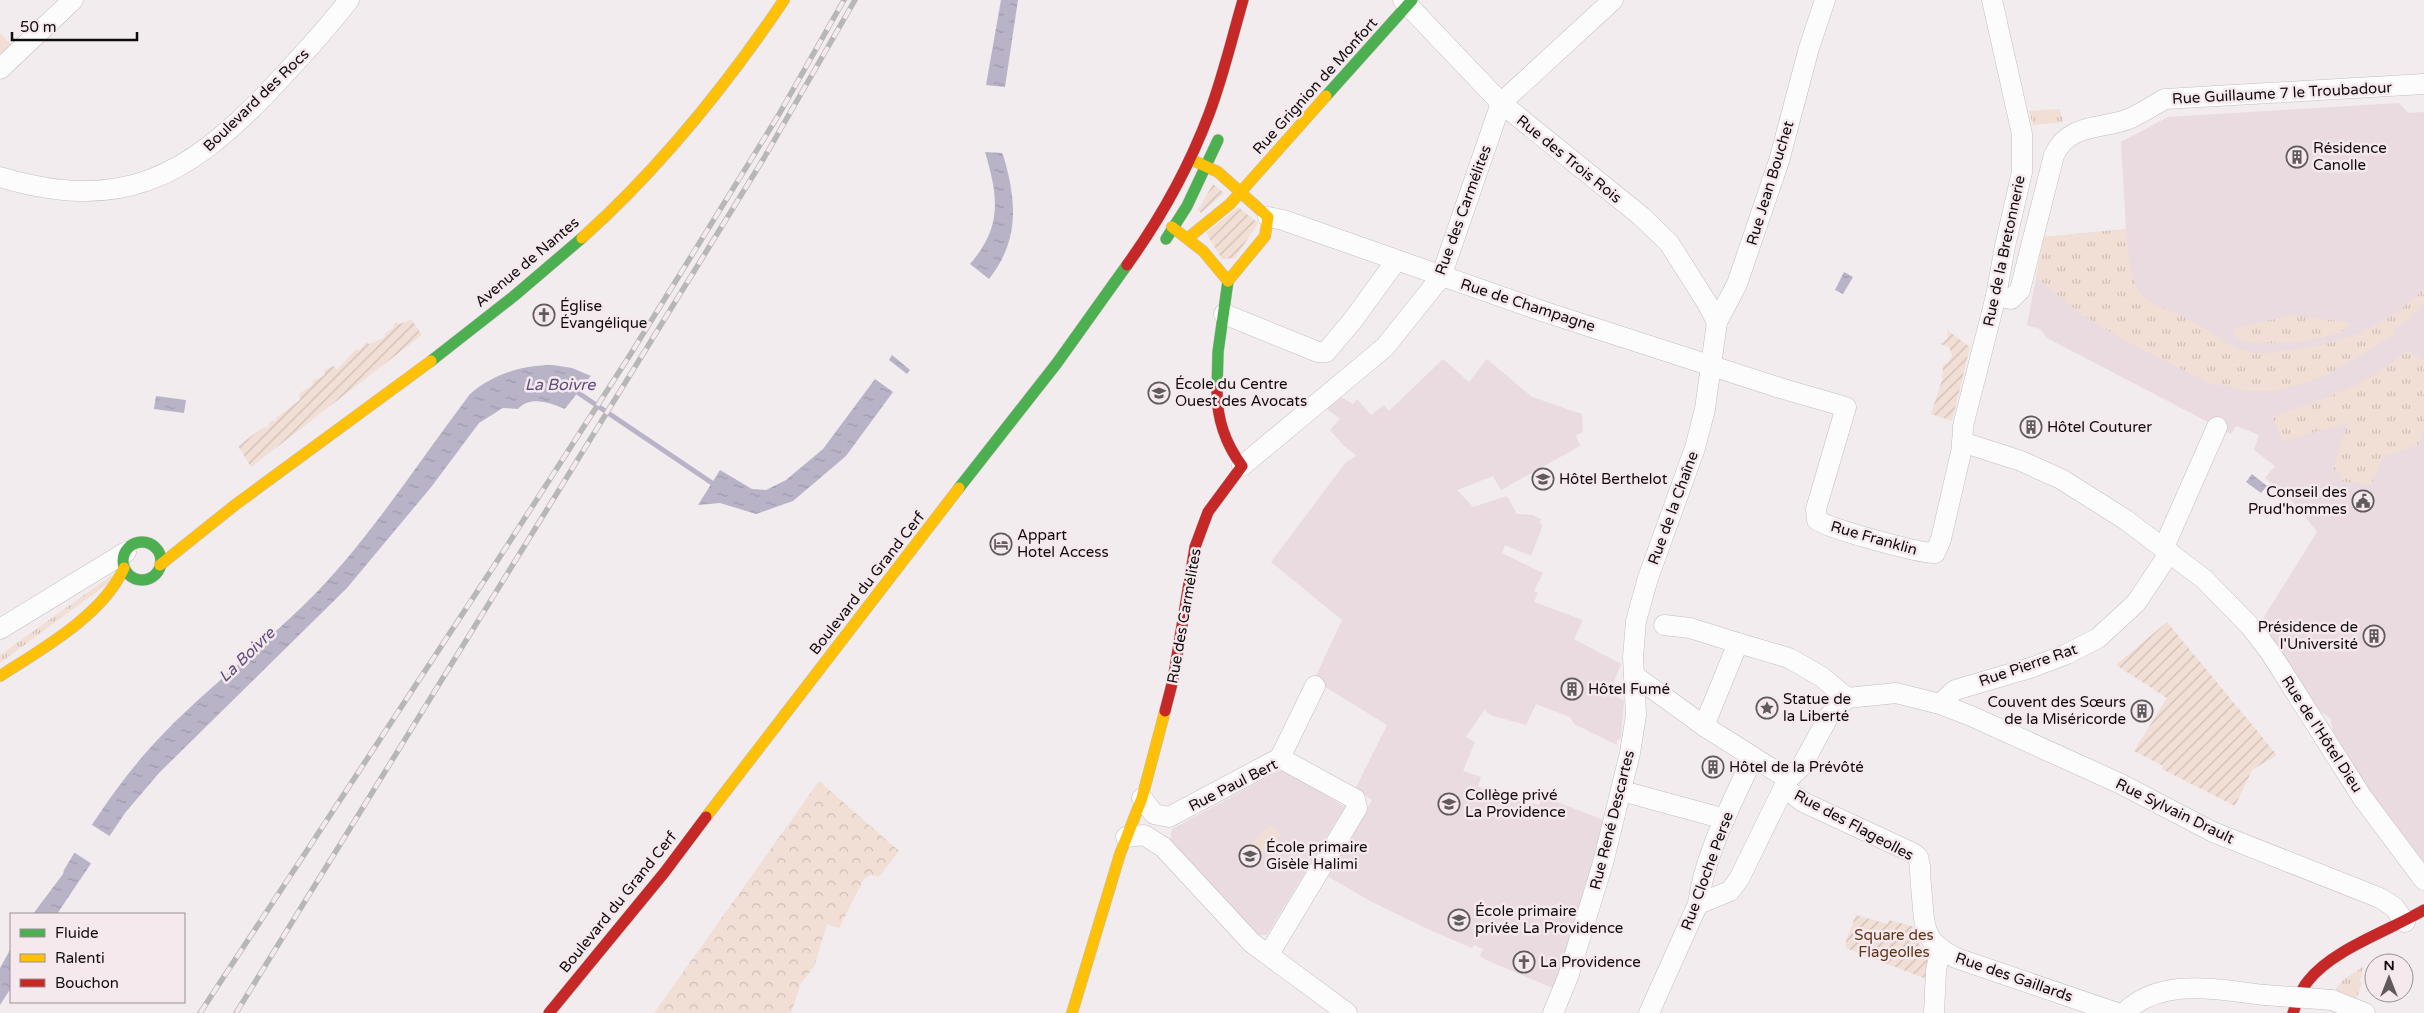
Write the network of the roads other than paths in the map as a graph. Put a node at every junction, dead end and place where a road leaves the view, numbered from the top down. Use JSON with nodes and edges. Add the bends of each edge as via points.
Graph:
{"nodes":[{"id":1,"x":73,"y":0,"type":"edge"},
{"id":2,"x":349,"y":0,"type":"edge"},
{"id":3,"x":784,"y":0,"type":"edge"},
{"id":4,"x":1242,"y":0,"type":"edge"},
{"id":5,"x":1825,"y":0,"type":"edge"},
{"id":6,"x":1992,"y":0,"type":"edge"},
{"id":7,"x":1610,"y":1,"type":"edge"},
{"id":8,"x":1407,"y":2,"type":"edge"},
{"id":9,"x":0,"y":69,"type":"edge"},
{"id":10,"x":2424,"y":84,"type":"edge"},
{"id":11,"x":1501,"y":104,"type":"junction"},
{"id":12,"x":1222,"y":128,"type":"dead end"},
{"id":13,"x":1189,"y":159,"type":"junction"},
{"id":14,"x":1207,"y":167,"type":"junction"},
{"id":15,"x":0,"y":177,"type":"edge"},
{"id":16,"x":1240,"y":192,"type":"junction"},
{"id":17,"x":1268,"y":217,"type":"junction"},
{"id":18,"x":1158,"y":219,"type":"junction"},
{"id":19,"x":1174,"y":228,"type":"junction"},
{"id":20,"x":1188,"y":238,"type":"junction"},
{"id":21,"x":1160,"y":248,"type":"dead end"},
{"id":22,"x":1396,"y":260,"type":"junction"},
{"id":23,"x":1441,"y":277,"type":"junction"},
{"id":24,"x":1228,"y":281,"type":"junction"},
{"id":25,"x":1996,"y":296,"type":"junction"},
{"id":26,"x":1224,"y":314,"type":"junction"},
{"id":27,"x":1717,"y":322,"type":"junction"},
{"id":28,"x":1712,"y":364,"type":"junction"},
{"id":29,"x":1846,"y":407,"type":"joint"},
{"id":30,"x":2217,"y":427,"type":"dead end"},
{"id":31,"x":1962,"y":442,"type":"junction"},
{"id":32,"x":1242,"y":466,"type":"junction"},
{"id":33,"x":242,"y":498,"type":"junction"},
{"id":34,"x":191,"y":525,"type":"dead end"},
{"id":35,"x":166,"y":538,"type":"dead end"},
{"id":36,"x":147,"y":543,"type":"junction"},
{"id":37,"x":2167,"y":550,"type":"junction"},
{"id":38,"x":125,"y":560,"type":"junction"},
{"id":39,"x":160,"y":565,"type":"junction"},
{"id":40,"x":145,"y":580,"type":"junction"},
{"id":41,"x":131,"y":590,"type":"dead end"},
{"id":42,"x":119,"y":597,"type":"dead end"},
{"id":43,"x":93,"y":610,"type":"junction"},
{"id":44,"x":1636,"y":620,"type":"joint"},
{"id":45,"x":1664,"y":625,"type":"dead end"},
{"id":46,"x":0,"y":629,"type":"edge"},
{"id":47,"x":1738,"y":643,"type":"junction"},
{"id":48,"x":28,"y":658,"type":"junction"},
{"id":49,"x":0,"y":676,"type":"edge"},
{"id":50,"x":1635,"y":676,"type":"junction"},
{"id":51,"x":0,"y":685,"type":"edge"},
{"id":52,"x":1315,"y":686,"type":"dead end"},
{"id":53,"x":1847,"y":698,"type":"junction"},
{"id":54,"x":1940,"y":704,"type":"junction"},
{"id":55,"x":1704,"y":726,"type":"junction"},
{"id":56,"x":1753,"y":757,"type":"junction"},
{"id":57,"x":1280,"y":758,"type":"junction"},
{"id":58,"x":1786,"y":783,"type":"junction"},
{"id":59,"x":1622,"y":791,"type":"junction"},
{"id":60,"x":1142,"y":798,"type":"junction"},
{"id":61,"x":1725,"y":819,"type":"junction"},
{"id":62,"x":1126,"y":837,"type":"junction"},
{"id":63,"x":2424,"y":880,"type":"edge"},
{"id":64,"x":1698,"y":904,"type":"junction"},
{"id":65,"x":2424,"y":910,"type":"edge"},
{"id":66,"x":2415,"y":920,"type":"edge"},
{"id":67,"x":1940,"y":949,"type":"junction"},
{"id":68,"x":1269,"y":954,"type":"junction"},
{"id":69,"x":549,"y":1013,"type":"edge"},
{"id":70,"x":1072,"y":1013,"type":"edge"},
{"id":71,"x":1347,"y":1013,"type":"edge"},
{"id":72,"x":1553,"y":1013,"type":"edge"},
{"id":73,"x":1649,"y":1013,"type":"edge"},
{"id":74,"x":1934,"y":1013,"type":"edge"},
{"id":75,"x":2117,"y":1013,"type":"edge"},
{"id":76,"x":2124,"y":1013,"type":"edge"},
{"id":77,"x":2293,"y":1013,"type":"edge"},
{"id":78,"x":2365,"y":1013,"type":"edge"}],
"edges":[{"from":1,"to":9,"type":"street"},
{"from":2,"to":15,"type":"street","name":"Boulevard des Rocs","via":[[322,36],[234,126],[201,153],[163,176],[114,189],[84,192],[44,189]]},
{"from":3,"to":33,"type":"main road","name":"Avenue de Nantes","via":[[754,45],[685,131],[589,231],[530,284],[290,466]]},
{"from":4,"to":13,"type":"main road","name":"Boulevard du Grand Cerf","via":[[1209,114]]},
{"from":5,"to":27,"type":"street","name":"Rue Jean Bouchet","via":[[1770,187],[1737,284]]},
{"from":6,"to":25,"type":"street","name":"Rue de la Bretonnerie","via":[[2022,134],[2022,172]]},
{"from":7,"to":11,"type":"street"},
{"from":8,"to":11,"type":"street","name":"Rue des Trois Rois"},
{"from":8,"to":16,"type":"main road","name":"Rue Grignion de Monfort"},
{"from":10,"to":25,"type":"street","name":"Rue Guillaume 7 le Troubadour","via":[[2166,99],[2131,118],[2072,134],[2061,142],[2054,155],[2019,292],[2011,299]]},
{"from":11,"to":23,"type":"street","name":"Rue des Carmélites"},
{"from":11,"to":27,"type":"street","name":"Rue des Trois Rois","via":[[1641,216],[1669,243]]},
{"from":12,"to":14,"type":"main road"},
{"from":13,"to":14,"type":"main road","name":"Rue de Champagne"},
{"from":13,"to":18,"type":"main road","name":"Boulevard du Grand Cerf"},
{"from":14,"to":16,"type":"main road","name":"Rue de Champagne","via":[[1218,172]]},
{"from":14,"to":19,"type":"main road"},
{"from":16,"to":17,"type":"main road","name":"Rue de Champagne"},
{"from":16,"to":20,"type":"main road","name":"Rue Grignion de Monfort"},
{"from":17,"to":22,"type":"street","name":"Rue de Champagne"},
{"from":17,"to":24,"type":"main road","via":[[1265,236]]},
{"from":18,"to":19,"type":"main road"},
{"from":18,"to":69,"type":"main road","name":"Boulevard du Grand Cerf","via":[[1057,363],[664,873]]},
{"from":19,"to":20,"type":"main road"},
{"from":19,"to":21,"type":"main road"},
{"from":20,"to":24,"type":"main road","via":[[1221,268]]},
{"from":22,"to":23,"type":"street","name":"Rue de Champagne"},
{"from":22,"to":26,"type":"street","via":[[1326,352],[1318,352]]},
{"from":23,"to":28,"type":"street","name":"Rue de Champagne"},
{"from":23,"to":32,"type":"street","name":"Rue des Carmélites","via":[[1385,347]]},
{"from":24,"to":26,"type":"main road"},
{"from":25,"to":31,"type":"street","name":"Rue de la Bretonnerie","via":[[1962,426]]},
{"from":26,"to":32,"type":"main road","via":[[1216,394],[1224,437]]},
{"from":27,"to":28,"type":"street","name":"Rue Jean Bouchet"},
{"from":28,"to":29,"type":"street","name":"Rue de Champagne"},
{"from":28,"to":44,"type":"street","name":"Rue de la Chaîne","via":[[1695,448]]},
{"from":29,"to":31,"type":"street","name":"Rue Franklin","via":[[1816,509],[1817,520],[1829,525],[1935,553]]},
{"from":30,"to":37,"type":"street","name":"Rue Pierre Rat"},
{"from":31,"to":37,"type":"street","name":"Rue de l'Hôtel Dieu","via":[[2021,461],[2061,479]]},
{"from":32,"to":60,"type":"main road","name":"Rue des Carmélites","via":[[1208,512],[1195,547],[1173,680]]},
{"from":33,"to":34,"type":"main road","name":"Avenue de Nantes"},
{"from":33,"to":39,"type":"main road","name":"Avenue de Nantes"},
{"from":35,"to":36,"type":"main road"},
{"from":36,"to":38,"type":"main road","via":[[133,545]]},
{"from":36,"to":39,"type":"main road","via":[[158,553]]},
{"from":37,"to":54,"type":"street","name":"Rue Pierre Rat","via":[[2136,603],[2098,638],[2067,654],[1955,690]]},
{"from":37,"to":63,"type":"street","name":"Rue de l'Hôtel Dieu","via":[[2204,579],[2250,626],[2362,797]]},
{"from":38,"to":40,"type":"main road","via":[[132,577]]},
{"from":38,"to":43,"type":"main road","via":[[122,578]]},
{"from":38,"to":46,"type":"street"},
{"from":39,"to":40,"type":"main road","name":"Avenue de Nantes","via":[[155,575]]},
{"from":40,"to":41,"type":"main road","name":"Avenue de Nantes"},
{"from":42,"to":43,"type":"main road"},
{"from":43,"to":48,"type":"main road"},
{"from":44,"to":50,"type":"street","name":"Rue René Descartes"},
{"from":45,"to":47,"type":"street","via":[[1690,628]]},
{"from":47,"to":53,"type":"street","via":[[1789,658],[1822,677]]},
{"from":47,"to":55,"type":"street"},
{"from":48,"to":49,"type":"main road"},
{"from":48,"to":51,"type":"main road"},
{"from":50,"to":55,"type":"street"},
{"from":50,"to":59,"type":"street","name":"Rue René Descartes","via":[[1636,715]]},
{"from":52,"to":57,"type":"street"},
{"from":53,"to":54,"type":"street","name":"Rue Sylvain Drault","via":[[1896,693]]},
{"from":53,"to":58,"type":"street","via":[[1829,716],[1801,767]]},
{"from":54,"to":66,"type":"street","name":"Rue Sylvain Drault","via":[[2086,768],[2213,832],[2380,898]]},
{"from":55,"to":56,"type":"street"},
{"from":56,"to":58,"type":"street"},
{"from":56,"to":61,"type":"street","name":"Rue Cloche Perse"},
{"from":57,"to":60,"type":"street","name":"Rue Paul Bert","via":[[1169,818],[1154,814]]},
{"from":57,"to":68,"type":"street","name":"Rue Paul Bert","via":[[1355,799],[1357,808]]},
{"from":58,"to":64,"type":"street","via":[[1739,880],[1730,891]]},
{"from":58,"to":67,"type":"street","name":"Rue des Flageolles","via":[[1803,802],[1918,857],[1923,925],[1929,938]]},
{"from":59,"to":61,"type":"street"},
{"from":59,"to":72,"type":"street","name":"Rue René Descartes","via":[[1568,977]]},
{"from":60,"to":62,"type":"main road","name":"Rue des Carmélites"},
{"from":61,"to":64,"type":"street","name":"Rue Cloche Perse","via":[[1700,885]]},
{"from":62,"to":68,"type":"street","via":[[1144,835],[1163,847],[1252,943]]},
{"from":62,"to":70,"type":"main road","name":"Rue des Carmélites"},
{"from":64,"to":73,"type":"street","name":"Rue Cloche Perse"},
{"from":65,"to":66,"type":"main road"},
{"from":66,"to":77,"type":"main road","via":[[2327,964],[2303,987]]},
{"from":67,"to":74,"type":"street"},
{"from":67,"to":75,"type":"street","name":"Rue des Gaillards","via":[[1956,958]]},
{"from":68,"to":71,"type":"street"},
{"from":76,"to":78,"type":"street","bridge":true,"via":[[2141,999],[2158,991],[2191,988],[2332,1000]]}]}
